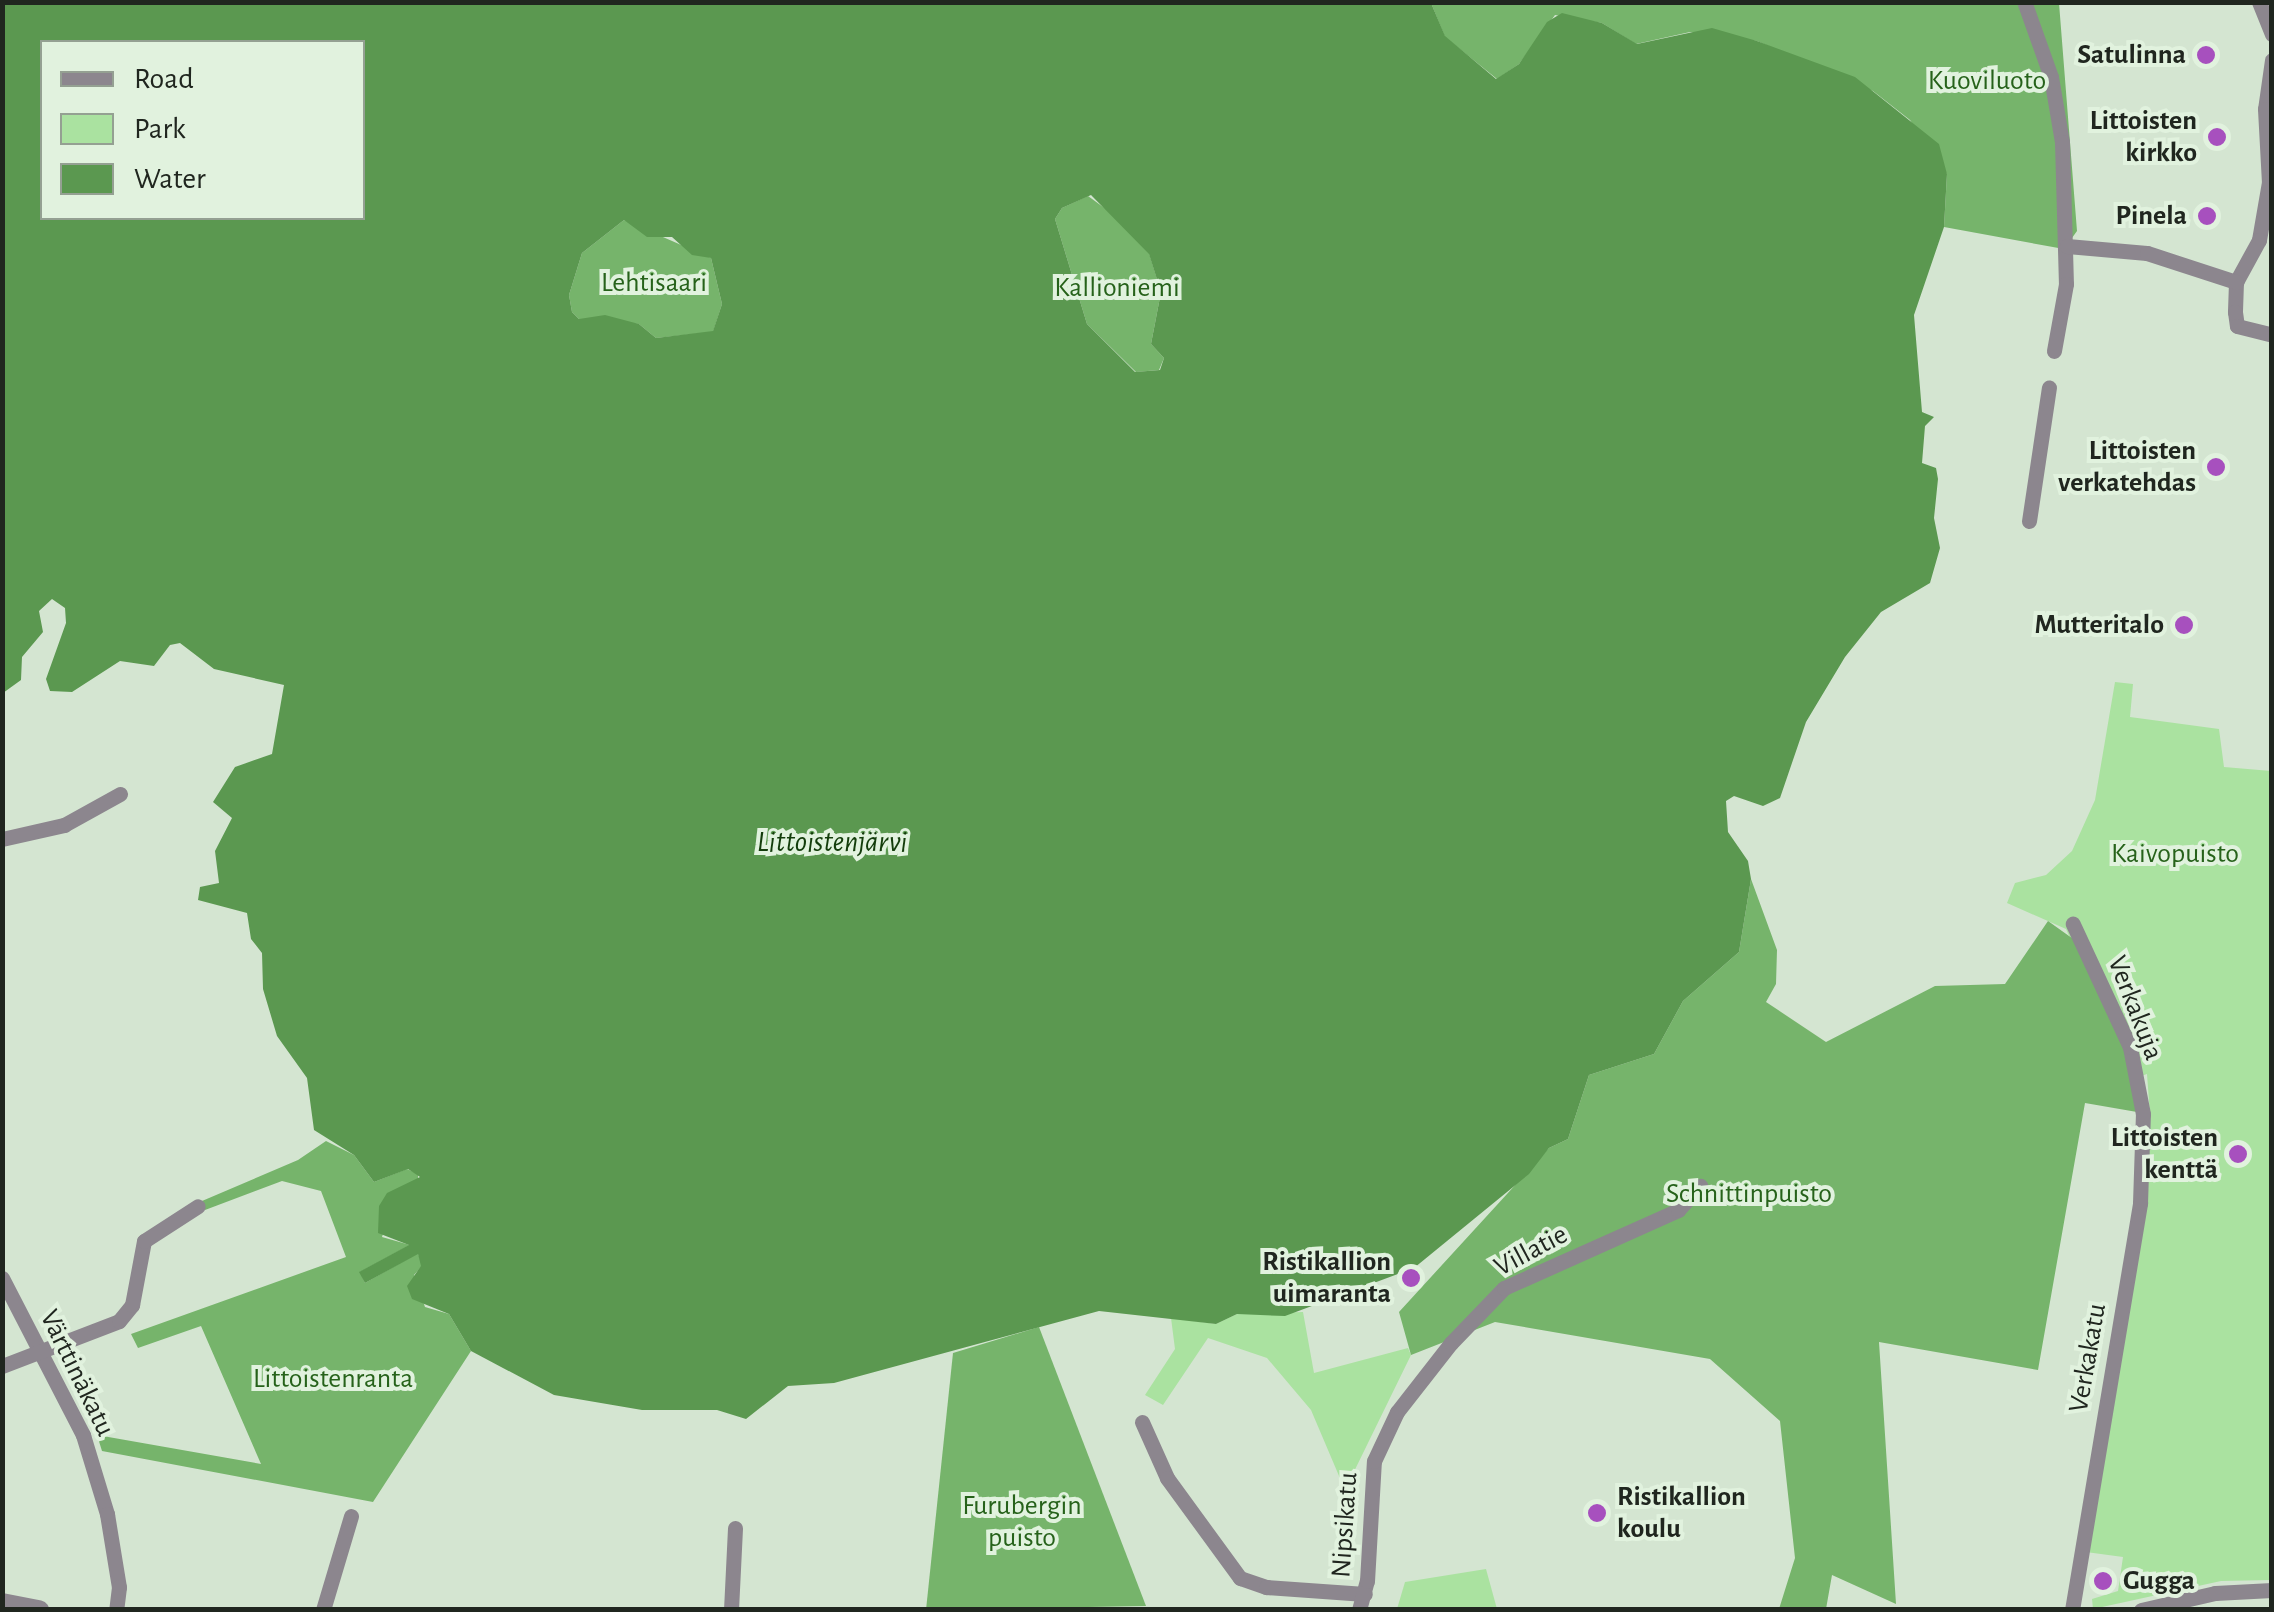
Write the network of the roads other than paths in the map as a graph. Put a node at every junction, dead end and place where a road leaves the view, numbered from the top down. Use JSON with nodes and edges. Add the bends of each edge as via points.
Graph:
{"nodes":[{"id":1,"x":2259,"y":2,"type":"edge"},
{"id":2,"x":2022,"y":3,"type":"edge"},
{"id":3,"x":2272,"y":34,"type":"edge"},
{"id":4,"x":2272,"y":60,"type":"edge"},
{"id":5,"x":2067,"y":246,"type":"junction"},
{"id":6,"x":2236,"y":282,"type":"junction"},
{"id":7,"x":2272,"y":335,"type":"edge"},
{"id":8,"x":2054,"y":351,"type":"dead end"},
{"id":9,"x":2048,"y":387,"type":"dead end"},
{"id":10,"x":2028,"y":521,"type":"dead end"},
{"id":11,"x":120,"y":794,"type":"dead end"},
{"id":12,"x":2,"y":839,"type":"edge"},
{"id":13,"x":2073,"y":924,"type":"dead end"},
{"id":14,"x":2144,"y":1114,"type":"joint"},
{"id":15,"x":1700,"y":1186,"type":"dead end"},
{"id":16,"x":198,"y":1206,"type":"dead end"},
{"id":17,"x":2,"y":1278,"type":"edge"},
{"id":18,"x":40,"y":1351,"type":"junction"},
{"id":19,"x":2,"y":1366,"type":"edge"},
{"id":20,"x":1413,"y":1395,"type":"joint"},
{"id":21,"x":1142,"y":1422,"type":"dead end"},
{"id":22,"x":351,"y":1516,"type":"dead end"},
{"id":23,"x":735,"y":1528,"type":"dead end"},
{"id":24,"x":2272,"y":1590,"type":"edge"},
{"id":25,"x":2,"y":1602,"type":"edge"},
{"id":26,"x":1362,"y":1602,"type":"edge"},
{"id":27,"x":39,"y":1610,"type":"edge"},
{"id":28,"x":116,"y":1610,"type":"edge"},
{"id":29,"x":323,"y":1610,"type":"edge"},
{"id":30,"x":731,"y":1610,"type":"edge"},
{"id":31,"x":2072,"y":1610,"type":"edge"},
{"id":32,"x":2141,"y":1610,"type":"edge"}],
"edges":[{"from":1,"to":3,"type":"street"},
{"from":2,"to":5,"type":"street","via":[[2050,76],[2062,142]]},
{"from":4,"to":6,"type":"street","via":[[2265,109],[2269,182],[2259,240]]},
{"from":5,"to":6,"type":"street","via":[[2147,254]]},
{"from":5,"to":8,"type":"street"},
{"from":6,"to":7,"type":"street","via":[[2237,326]]},
{"from":9,"to":10,"type":"street"},
{"from":11,"to":12,"type":"street","via":[[64,825]]},
{"from":13,"to":14,"type":"street","name":"Verkakuja","via":[[2130,1047]]},
{"from":14,"to":31,"type":"street","name":"Verkakatu","via":[[2140,1203]]},
{"from":15,"to":20,"type":"street","name":"Villatie","via":[[1678,1210],[1504,1288]]},
{"from":16,"to":18,"type":"street","via":[[144,1242],[132,1306],[119,1321]]},
{"from":17,"to":18,"type":"street","name":"Värttinäkatu"},
{"from":18,"to":19,"type":"street"},
{"from":18,"to":28,"type":"street","name":"Värttinäkatu","via":[[83,1435],[107,1514],[119,1587]]},
{"from":20,"to":26,"type":"street","name":"Nipsikatu","via":[[1397,1412],[1374,1462]]},
{"from":21,"to":26,"type":"street","via":[[1167,1478],[1240,1578]]},
{"from":22,"to":29,"type":"street"},
{"from":23,"to":30,"type":"street"},
{"from":24,"to":32,"type":"street","via":[[2216,1592]]},
{"from":25,"to":27,"type":"street"}]}
